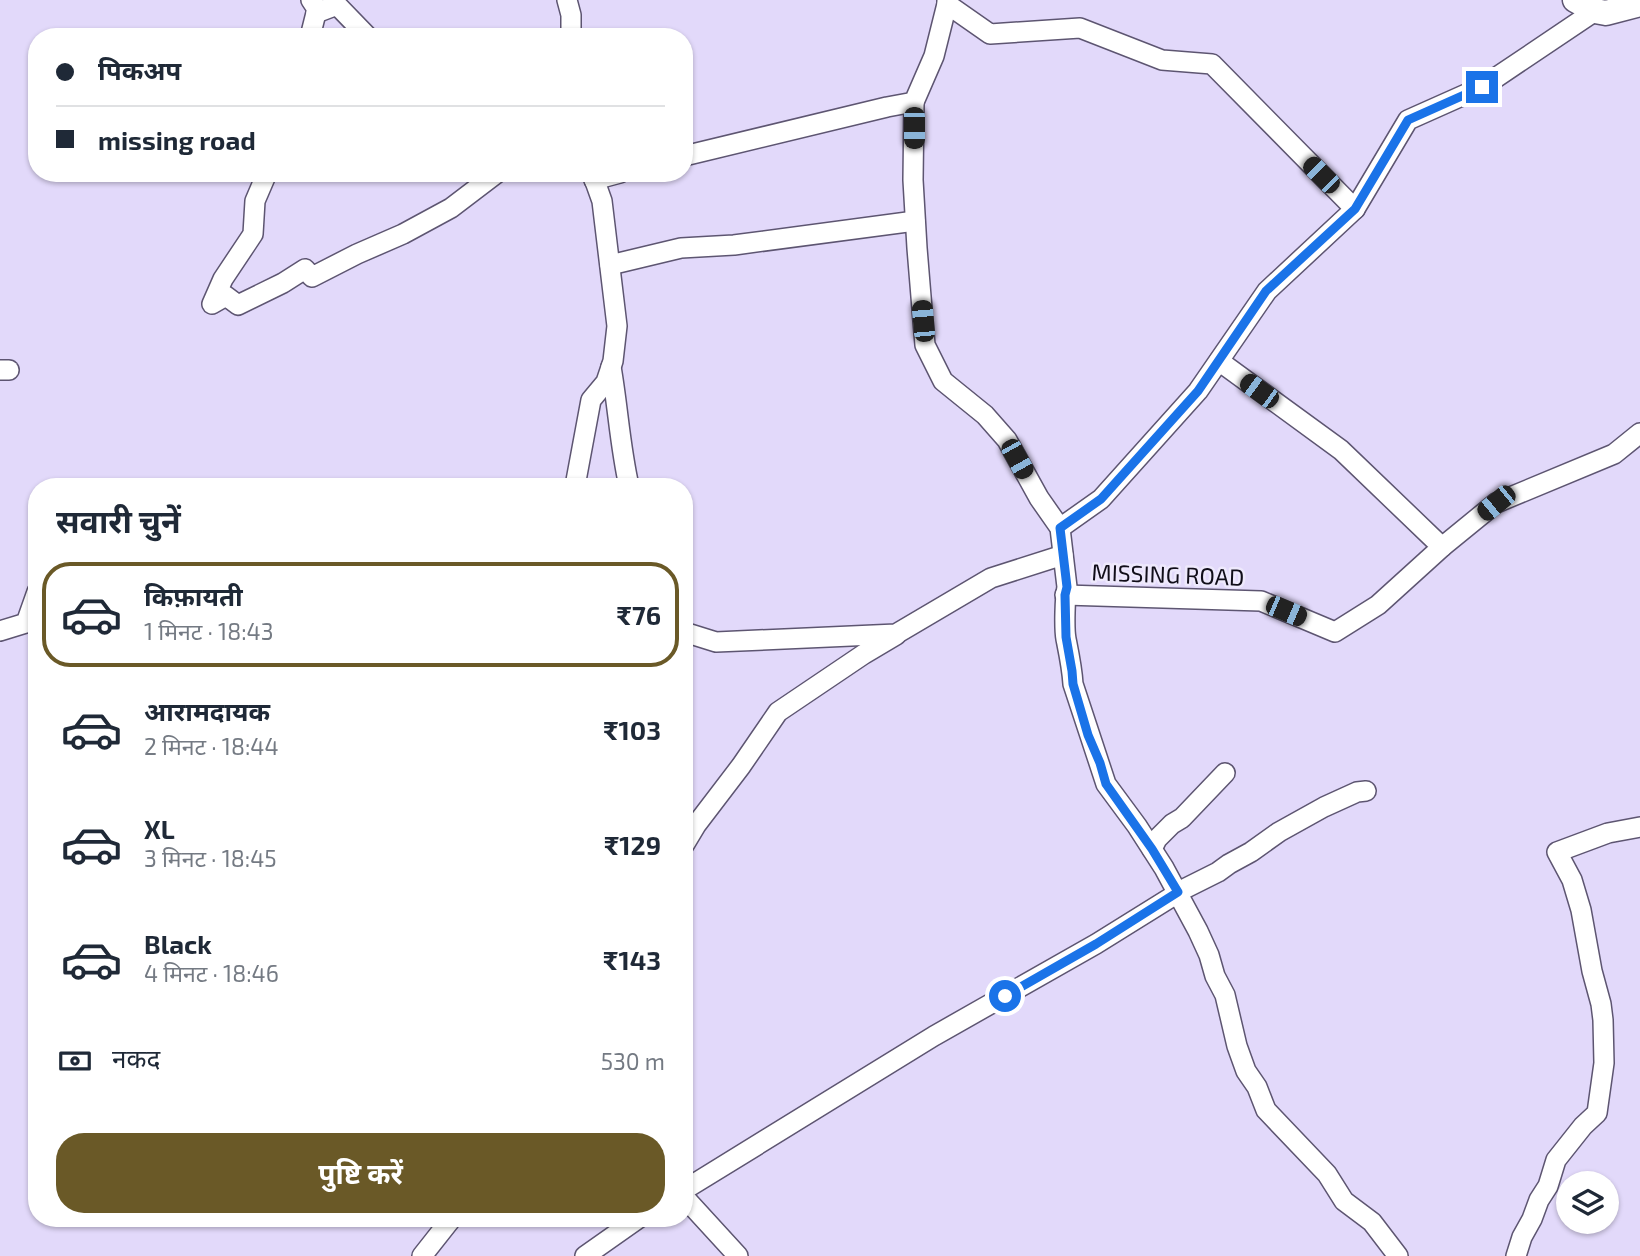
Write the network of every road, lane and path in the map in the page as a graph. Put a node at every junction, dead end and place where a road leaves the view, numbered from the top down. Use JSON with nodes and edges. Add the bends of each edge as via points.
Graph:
{"nodes":[{"id":1,"x":567,"y":0,"type":"edge"},
{"id":2,"x":947,"y":2,"type":"edge"},
{"id":3,"x":1640,"y":4,"type":"edge"},
{"id":4,"x":314,"y":6,"type":"edge"},
{"id":5,"x":1585,"y":6,"type":"edge"},
{"id":6,"x":311,"y":28,"type":"edge"},
{"id":7,"x":359,"y":28,"type":"edge"},
{"id":8,"x":571,"y":28,"type":"edge"},
{"id":9,"x":914,"y":102,"type":"junction"},
{"id":10,"x":693,"y":154,"type":"edge"},
{"id":11,"x":263,"y":182,"type":"edge"},
{"id":12,"x":485,"y":182,"type":"edge"},
{"id":13,"x":595,"y":182,"type":"edge"},
{"id":14,"x":1355,"y":209,"type":"junction"},
{"id":15,"x":915,"y":221,"type":"junction"},
{"id":16,"x":610,"y":265,"type":"junction"},
{"id":17,"x":1219,"y":361,"type":"junction"},
{"id":18,"x":611,"y":367,"type":"junction"},
{"id":19,"x":1640,"y":433,"type":"edge"},
{"id":20,"x":576,"y":478,"type":"edge"},
{"id":21,"x":627,"y":478,"type":"edge"},
{"id":22,"x":1060,"y":528,"type":"junction"},
{"id":23,"x":1442,"y":547,"type":"junction"},
{"id":24,"x":1063,"y":555,"type":"junction"},
{"id":25,"x":1065,"y":595,"type":"junction"},
{"id":26,"x":28,"y":617,"type":"edge"},
{"id":27,"x":0,"y":631,"type":"edge"},
{"id":28,"x":897,"y":634,"type":"junction"},
{"id":29,"x":693,"y":635,"type":"edge"},
{"id":30,"x":1225,"y":773,"type":"dead end"},
{"id":31,"x":1366,"y":791,"type":"dead end"},
{"id":32,"x":1640,"y":827,"type":"edge"},
{"id":33,"x":693,"y":830,"type":"edge"},
{"id":34,"x":1152,"y":849,"type":"junction"},
{"id":35,"x":1178,"y":892,"type":"junction"},
{"id":36,"x":693,"y":1184,"type":"edge"},
{"id":37,"x":693,"y":1207,"type":"edge"},
{"id":38,"x":445,"y":1227,"type":"edge"},
{"id":39,"x":626,"y":1227,"type":"edge"},
{"id":40,"x":422,"y":1256,"type":"edge"},
{"id":41,"x":585,"y":1256,"type":"edge"},
{"id":42,"x":738,"y":1256,"type":"edge"},
{"id":43,"x":1398,"y":1256,"type":"edge"},
{"id":44,"x":1516,"y":1256,"type":"edge"}],
"edges":[{"from":1,"to":8,"type":"street"},
{"from":2,"to":9,"type":"street","via":[[934,56]]},
{"from":2,"to":14,"type":"street","via":[[990,34],[1080,28],[1163,61],[1212,64]]},
{"from":3,"to":5,"type":"main road","via":[[1606,13]]},
{"from":4,"to":6,"type":"street"},
{"from":4,"to":7,"type":"street","via":[[337,5]]},
{"from":5,"to":14,"type":"street","via":[[1482,87],[1408,120]]},
{"from":9,"to":10,"type":"street"},
{"from":9,"to":15,"type":"street"},
{"from":11,"to":12,"type":"street","via":[[256,201],[253,234],[212,304],[226,296],[238,305],[305,269],[312,277],[451,208]]},
{"from":13,"to":16,"type":"street","via":[[602,201]]},
{"from":14,"to":17,"type":"street","via":[[1266,291]]},
{"from":15,"to":16,"type":"street","via":[[681,248]]},
{"from":15,"to":22,"type":"street","via":[[925,345],[943,381],[1007,440]]},
{"from":16,"to":18,"type":"street","via":[[617,326]]},
{"from":17,"to":22,"type":"street","via":[[1198,391],[1101,499]]},
{"from":17,"to":23,"type":"street","via":[[1341,450]]},
{"from":18,"to":20,"type":"street","via":[[591,400]]},
{"from":18,"to":21,"type":"street"},
{"from":19,"to":23,"type":"street","name":"MISSING ROAD","via":[[1614,454],[1496,503]]},
{"from":22,"to":24,"type":"street"},
{"from":23,"to":25,"type":"street","name":"MISSING ROAD","via":[[1378,605],[1335,632],[1261,600]]},
{"from":24,"to":25,"type":"street"},
{"from":24,"to":28,"type":"street","via":[[990,578]]},
{"from":25,"to":34,"type":"street","via":[[1073,684],[1088,735],[1106,784]]},
{"from":26,"to":27,"type":"street","via":[[26,623]]},
{"from":28,"to":29,"type":"street","via":[[716,642]]},
{"from":28,"to":33,"type":"street","via":[[778,712]]},
{"from":30,"to":34,"type":"street"},
{"from":31,"to":35,"type":"street","via":[[1324,807]]},
{"from":32,"to":44,"type":"street","via":[[1557,852],[1581,910],[1601,1004],[1604,1063],[1597,1114],[1556,1160]]},
{"from":34,"to":35,"type":"street"},
{"from":35,"to":36,"type":"street"},
{"from":35,"to":43,"type":"street","via":[[1209,955],[1246,1071],[1266,1110],[1327,1174],[1344,1201],[1372,1222]]},
{"from":37,"to":42,"type":"street"},
{"from":38,"to":40,"type":"street"},
{"from":39,"to":41,"type":"street"}]}
